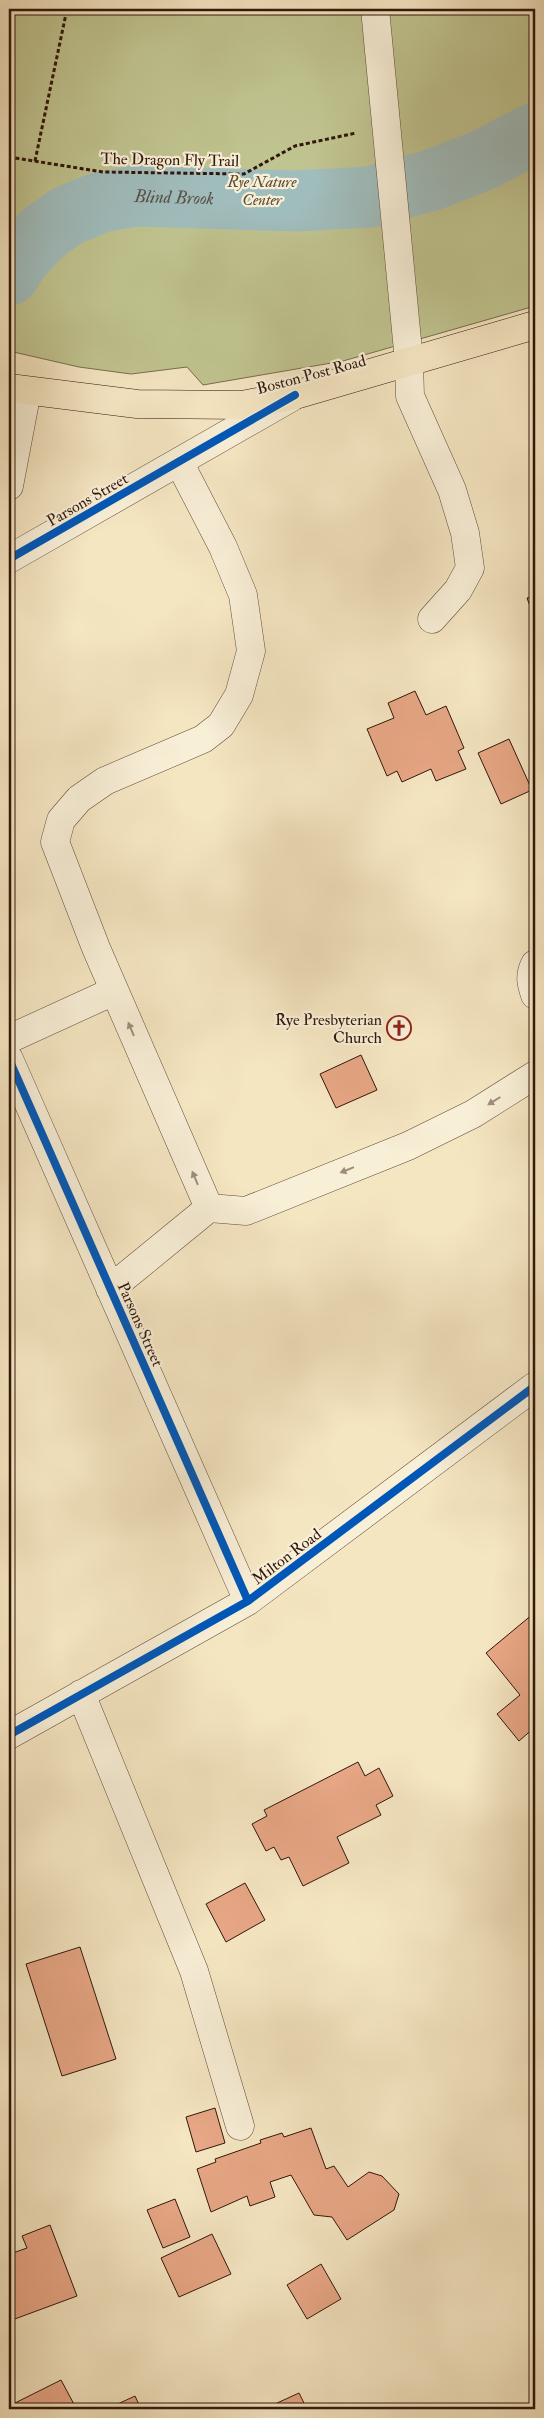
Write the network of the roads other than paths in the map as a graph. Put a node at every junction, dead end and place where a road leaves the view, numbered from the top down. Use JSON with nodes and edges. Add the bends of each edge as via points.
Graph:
{"nodes":[{"id":1,"x":375,"y":9,"type":"edge"},
{"id":2,"x":535,"y":325,"type":"edge"},
{"id":3,"x":409,"y":361,"type":"junction"},
{"id":4,"x":18,"y":390,"type":"edge"},
{"id":5,"x":296,"y":395,"type":"junction"},
{"id":6,"x":179,"y":462,"type":"junction"},
{"id":7,"x":9,"y":486,"type":"edge"},
{"id":8,"x":9,"y":559,"type":"edge"},
{"id":9,"x":432,"y":619,"type":"dead end"},
{"id":10,"x":535,"y":964,"type":"edge"},
{"id":11,"x":114,"y":991,"type":"junction"},
{"id":12,"x":535,"y":995,"type":"edge"},
{"id":13,"x":9,"y":1039,"type":"edge"},
{"id":14,"x":9,"y":1059,"type":"edge"},
{"id":15,"x":535,"y":1075,"type":"edge"},
{"id":16,"x":208,"y":1208,"type":"junction"},
{"id":17,"x":110,"y":1289,"type":"junction"},
{"id":18,"x":535,"y":1386,"type":"edge"},
{"id":19,"x":248,"y":1601,"type":"junction"},
{"id":20,"x":81,"y":1694,"type":"junction"},
{"id":21,"x":9,"y":1735,"type":"edge"},
{"id":22,"x":240,"y":2126,"type":"dead end"}],
"edges":[{"from":1,"to":3,"type":"street"},
{"from":2,"to":3,"type":"main road","name":"Boston Post Road"},
{"from":3,"to":5,"type":"main road","name":"Boston Post Road"},
{"from":3,"to":9,"type":"street","via":[[410,396],[452,490],[465,533],[470,568],[458,590]]},
{"from":4,"to":5,"type":"main road","name":"Boston Post Road","via":[[137,404],[190,406],[242,405]]},
{"from":4,"to":7,"type":"street"},
{"from":5,"to":6,"type":"street","name":"Parsons Street"},
{"from":6,"to":8,"type":"street","name":"Parsons Street"},
{"from":6,"to":11,"type":"street","via":[[223,547],[243,595],[251,651],[239,694],[222,725],[203,739],[105,781],[78,799],[61,820],[55,842]]},
{"from":10,"to":12,"type":"street","via":[[530,973]]},
{"from":11,"to":13,"type":"street"},
{"from":16,"to":11,"type":"street","one_way":true},
{"from":14,"to":17,"type":"street","name":"Parsons Street"},
{"from":15,"to":16,"type":"street","one_way":true,"via":[[473,1114],[408,1146],[246,1211]]},
{"from":16,"to":17,"type":"street"},
{"from":17,"to":19,"type":"street","name":"Parsons Street"},
{"from":18,"to":19,"type":"street","name":"Milton Road"},
{"from":19,"to":20,"type":"street","name":"Milton Road"},
{"from":20,"to":21,"type":"street","name":"Milton Road"},
{"from":20,"to":22,"type":"street","via":[[194,1971]]}]}
